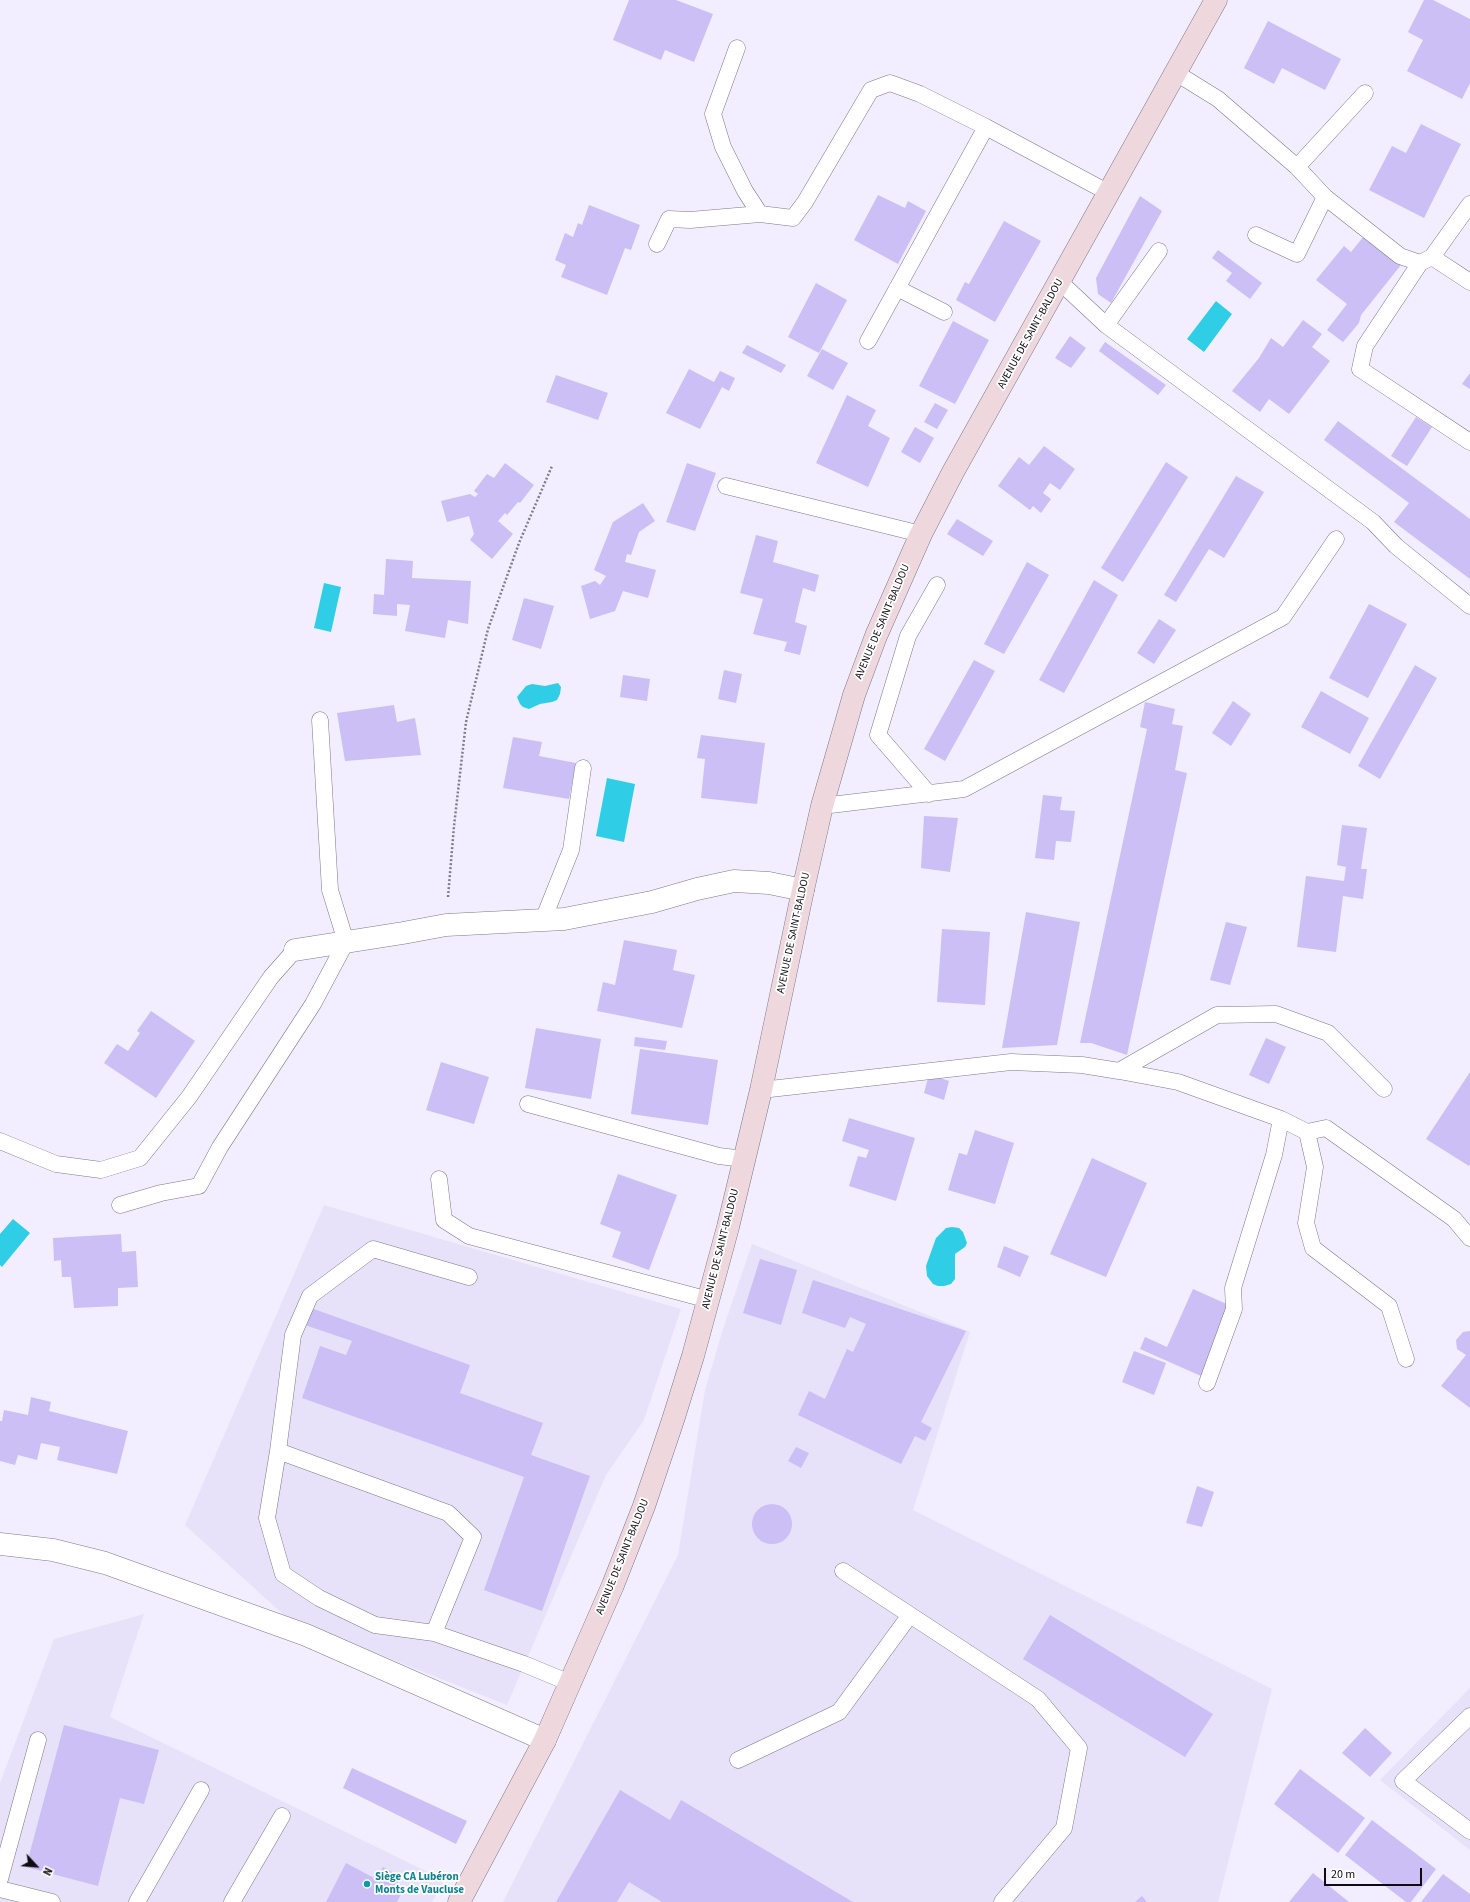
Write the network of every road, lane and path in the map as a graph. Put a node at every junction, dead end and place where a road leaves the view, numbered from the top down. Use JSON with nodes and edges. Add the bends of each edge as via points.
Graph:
{"nodes":[{"id":1,"x":1216,"y":0,"type":"edge"},
{"id":2,"x":737,"y":48,"type":"dead end"},
{"id":3,"x":1176,"y":73,"type":"junction"},
{"id":4,"x":1365,"y":93,"type":"dead end"},
{"id":5,"x":986,"y":127,"type":"junction"},
{"id":6,"x":1297,"y":167,"type":"junction"},
{"id":7,"x":1109,"y":193,"type":"junction"},
{"id":8,"x":1325,"y":197,"type":"junction"},
{"id":9,"x":1470,"y":204,"type":"edge"},
{"id":10,"x":760,"y":214,"type":"junction"},
{"id":11,"x":1256,"y":235,"type":"dead end"},
{"id":12,"x":657,"y":244,"type":"dead end"},
{"id":13,"x":1159,"y":251,"type":"dead end"},
{"id":14,"x":1426,"y":260,"type":"junction"},
{"id":15,"x":1060,"y":282,"type":"junction"},
{"id":16,"x":1470,"y":282,"type":"edge"},
{"id":17,"x":897,"y":288,"type":"junction"},
{"id":18,"x":944,"y":312,"type":"dead end"},
{"id":19,"x":1106,"y":325,"type":"junction"},
{"id":20,"x":868,"y":341,"type":"dead end"},
{"id":21,"x":1470,"y":442,"type":"edge"},
{"id":22,"x":552,"y":466,"type":"dead end"},
{"id":23,"x":726,"y":486,"type":"dead end"},
{"id":24,"x":921,"y":534,"type":"junction"},
{"id":25,"x":1336,"y":539,"type":"dead end"},
{"id":26,"x":937,"y":585,"type":"dead end"},
{"id":27,"x":1470,"y":606,"type":"edge"},
{"id":28,"x":320,"y":720,"type":"dead end"},
{"id":29,"x":583,"y":768,"type":"dead end"},
{"id":30,"x":929,"y":794,"type":"junction"},
{"id":31,"x":822,"y":806,"type":"junction"},
{"id":32,"x":803,"y":890,"type":"junction"},
{"id":33,"x":542,"y":920,"type":"junction"},
{"id":34,"x":446,"y":925,"type":"junction"},
{"id":35,"x":346,"y":942,"type":"junction"},
{"id":36,"x":295,"y":950,"type":"joint"},
{"id":37,"x":1119,"y":1071,"type":"junction"},
{"id":38,"x":1384,"y":1089,"type":"dead end"},
{"id":39,"x":761,"y":1090,"type":"junction"},
{"id":40,"x":528,"y":1104,"type":"dead end"},
{"id":41,"x":1281,"y":1119,"type":"junction"},
{"id":42,"x":1307,"y":1132,"type":"junction"},
{"id":43,"x":0,"y":1141,"type":"edge"},
{"id":44,"x":744,"y":1160,"type":"junction"},
{"id":45,"x":439,"y":1179,"type":"dead end"},
{"id":46,"x":120,"y":1205,"type":"dead end"},
{"id":47,"x":1470,"y":1238,"type":"edge"},
{"id":48,"x":469,"y":1277,"type":"dead end"},
{"id":49,"x":709,"y":1300,"type":"junction"},
{"id":50,"x":1406,"y":1358,"type":"dead end"},
{"id":51,"x":1207,"y":1383,"type":"dead end"},
{"id":52,"x":278,"y":1451,"type":"junction"},
{"id":53,"x":0,"y":1544,"type":"edge"},
{"id":54,"x":843,"y":1571,"type":"dead end"},
{"id":55,"x":910,"y":1615,"type":"junction"},
{"id":56,"x":434,"y":1633,"type":"junction"},
{"id":57,"x":570,"y":1684,"type":"junction"},
{"id":58,"x":1470,"y":1716,"type":"edge"},
{"id":59,"x":38,"y":1740,"type":"dead end"},
{"id":60,"x":545,"y":1740,"type":"junction"},
{"id":61,"x":738,"y":1760,"type":"dead end"},
{"id":62,"x":201,"y":1790,"type":"dead end"},
{"id":63,"x":282,"y":1816,"type":"dead end"},
{"id":64,"x":1470,"y":1831,"type":"edge"},
{"id":65,"x":0,"y":1879,"type":"edge"},
{"id":66,"x":0,"y":1889,"type":"edge"},
{"id":67,"x":52,"y":1902,"type":"edge"},
{"id":68,"x":137,"y":1902,"type":"edge"},
{"id":69,"x":232,"y":1902,"type":"edge"},
{"id":70,"x":459,"y":1902,"type":"edge"},
{"id":71,"x":1002,"y":1902,"type":"edge"}],
"edges":[{"from":1,"to":3,"type":"street","name":"AVENUE DE SAINT-BALDOU"},
{"from":2,"to":10,"type":"lane","via":[[713,114],[723,147],[745,191]]},
{"from":3,"to":6,"type":"lane","via":[[1218,99]]},
{"from":3,"to":7,"type":"street","name":"AVENUE DE SAINT-BALDOU"},
{"from":4,"to":6,"type":"lane"},
{"from":5,"to":7,"type":"lane"},
{"from":5,"to":10,"type":"lane","via":[[920,94],[890,83],[871,90],[793,218]]},
{"from":5,"to":17,"type":"lane"},
{"from":6,"to":8,"type":"lane"},
{"from":7,"to":15,"type":"street","name":"AVENUE DE SAINT-BALDOU"},
{"from":8,"to":11,"type":"lane","via":[[1297,254]]},
{"from":8,"to":14,"type":"lane","via":[[1400,256]]},
{"from":9,"to":14,"type":"lane"},
{"from":10,"to":12,"type":"lane","via":[[690,220],[669,219]]},
{"from":13,"to":19,"type":"lane"},
{"from":14,"to":16,"type":"lane"},
{"from":14,"to":21,"type":"lane","via":[[1365,346],[1360,370]]},
{"from":15,"to":19,"type":"lane"},
{"from":15,"to":24,"type":"street","name":"AVENUE DE SAINT-BALDOU"},
{"from":17,"to":18,"type":"lane"},
{"from":17,"to":20,"type":"lane"},
{"from":19,"to":27,"type":"lane","via":[[1373,522],[1396,546]]},
{"from":22,"to":34,"type":"path","via":[[519,543],[488,629],[466,722]]},
{"from":23,"to":24,"type":"lane"},
{"from":24,"to":31,"type":"street","name":"AVENUE DE SAINT-BALDOU","via":[[876,636],[854,695]]},
{"from":25,"to":30,"type":"lane","via":[[1283,617],[964,789]]},
{"from":26,"to":30,"type":"lane","via":[[908,636],[878,735]]},
{"from":28,"to":35,"type":"lane","via":[[330,890]]},
{"from":29,"to":33,"type":"lane","via":[[572,850]]},
{"from":30,"to":31,"type":"lane"},
{"from":31,"to":32,"type":"street","name":"AVENUE DE SAINT-BALDOU"},
{"from":32,"to":33,"type":"street","via":[[769,883],[734,881],[697,888],[652,902],[564,919]]},
{"from":32,"to":39,"type":"street","name":"AVENUE DE SAINT-BALDOU"},
{"from":33,"to":34,"type":"street"},
{"from":34,"to":35,"type":"street"},
{"from":35,"to":36,"type":"street"},
{"from":35,"to":46,"type":"lane","via":[[312,1004],[220,1147],[199,1186],[161,1193]]},
{"from":36,"to":43,"type":"lane","via":[[271,977],[189,1097],[140,1158],[100,1170],[56,1164]]},
{"from":37,"to":38,"type":"lane","via":[[1217,1015],[1276,1014],[1328,1033]]},
{"from":37,"to":39,"type":"lane","via":[[1082,1065],[1011,1062]]},
{"from":37,"to":41,"type":"lane","via":[[1178,1082]]},
{"from":39,"to":44,"type":"street","name":"AVENUE DE SAINT-BALDOU"},
{"from":40,"to":44,"type":"lane","via":[[719,1156]]},
{"from":41,"to":42,"type":"lane"},
{"from":41,"to":51,"type":"lane","via":[[1274,1155],[1233,1288],[1234,1309]]},
{"from":42,"to":47,"type":"lane","via":[[1326,1128],[1454,1219]]},
{"from":42,"to":50,"type":"lane","via":[[1315,1166],[1306,1223],[1313,1248],[1389,1306]]},
{"from":44,"to":49,"type":"street","name":"AVENUE DE SAINT-BALDOU"},
{"from":45,"to":49,"type":"lane","via":[[444,1220],[469,1236]]},
{"from":48,"to":52,"type":"lane","via":[[373,1249],[310,1296],[293,1335]]},
{"from":49,"to":57,"type":"street","name":"AVENUE DE SAINT-BALDOU","via":[[644,1506]]},
{"from":52,"to":56,"type":"lane","via":[[267,1518],[283,1574],[319,1598],[375,1625]]},
{"from":52,"to":56,"type":"lane","via":[[448,1513],[473,1537]]},
{"from":53,"to":60,"type":"street","via":[[53,1550],[104,1563],[306,1634]]},
{"from":54,"to":55,"type":"lane"},
{"from":55,"to":61,"type":"lane","via":[[839,1712]]},
{"from":55,"to":71,"type":"lane","via":[[1038,1700],[1080,1748],[1064,1828]]},
{"from":56,"to":57,"type":"lane","via":[[524,1664]]},
{"from":57,"to":60,"type":"street","name":"AVENUE DE SAINT-BALDOU"},
{"from":58,"to":64,"type":"lane","via":[[1403,1781]]},
{"from":59,"to":65,"type":"lane"},
{"from":60,"to":70,"type":"street","name":"AVENUE DE SAINT-BALDOU"},
{"from":62,"to":68,"type":"lane"},
{"from":63,"to":69,"type":"lane"},
{"from":66,"to":67,"type":"lane"}]}
